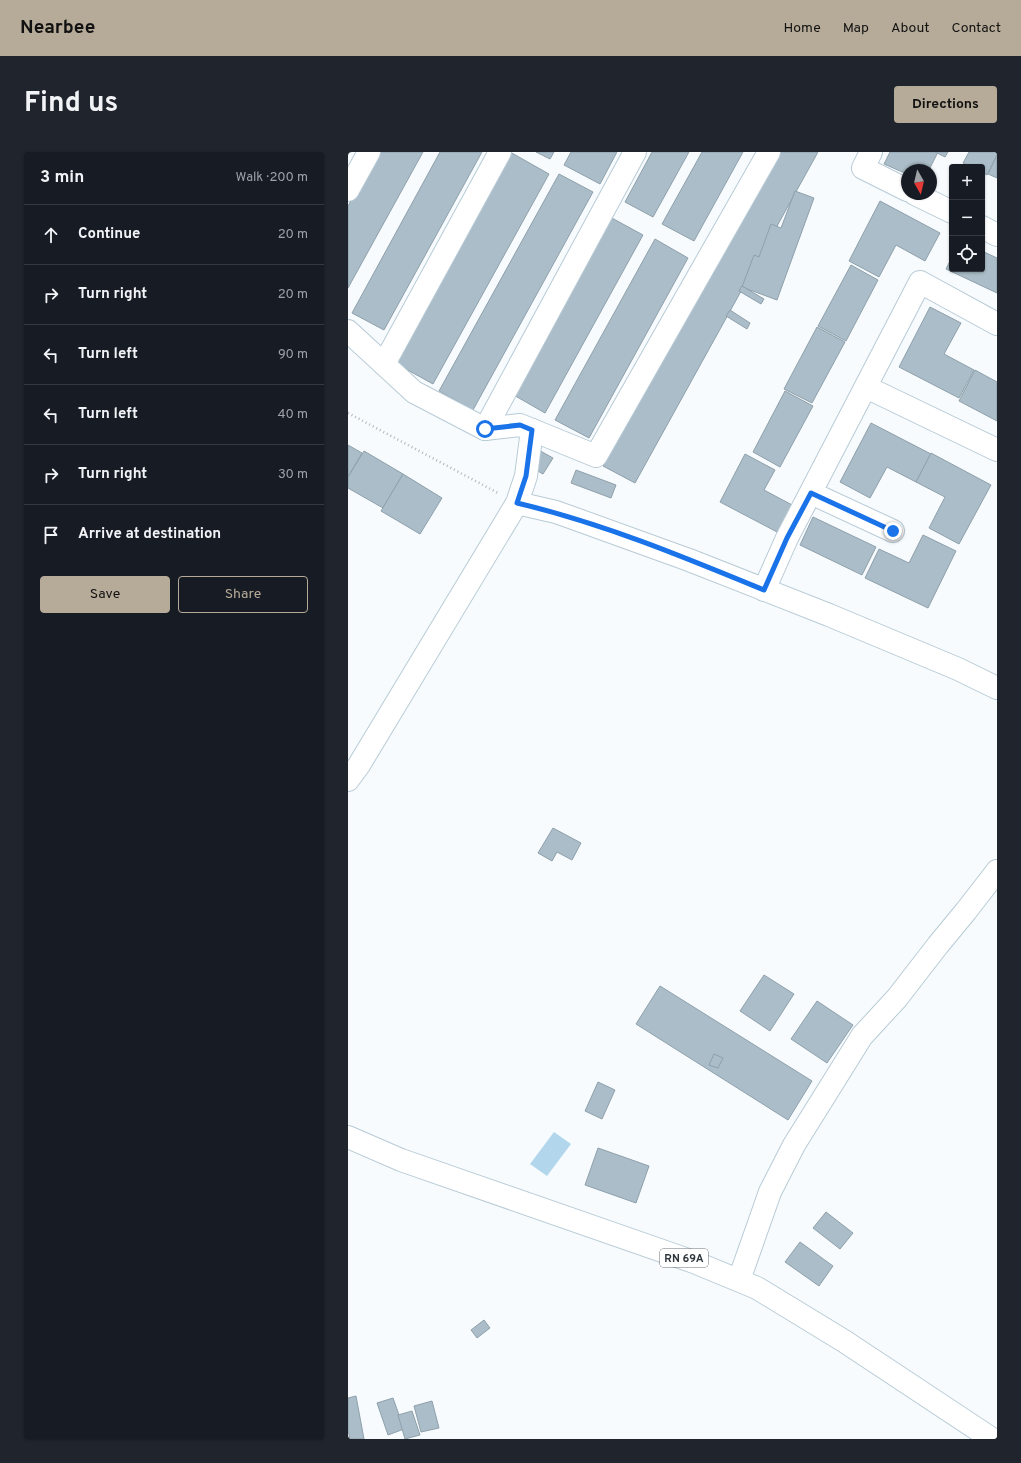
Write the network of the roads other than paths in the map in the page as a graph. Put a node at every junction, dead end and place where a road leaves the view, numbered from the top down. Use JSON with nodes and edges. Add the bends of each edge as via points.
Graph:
{"nodes":[{"id":1,"x":369,"y":152,"type":"edge"},
{"id":2,"x":500,"y":152,"type":"edge"},
{"id":3,"x":635,"y":152,"type":"edge"},
{"id":4,"x":769,"y":152,"type":"edge"},
{"id":5,"x":871,"y":152,"type":"edge"},
{"id":6,"x":901,"y":187,"type":"edge"},
{"id":7,"x":348,"y":190,"type":"edge"},
{"id":8,"x":927,"y":200,"type":"edge"},
{"id":9,"x":949,"y":211,"type":"edge"},
{"id":10,"x":985,"y":229,"type":"edge"},
{"id":11,"x":997,"y":235,"type":"edge"},
{"id":12,"x":997,"y":324,"type":"edge"},
{"id":13,"x":348,"y":331,"type":"edge"},
{"id":14,"x":384,"y":364,"type":"junction"},
{"id":15,"x":866,"y":387,"type":"junction"},
{"id":16,"x":485,"y":429,"type":"junction"},
{"id":17,"x":532,"y":430,"type":"junction"},
{"id":18,"x":997,"y":450,"type":"edge"},
{"id":19,"x":811,"y":493,"type":"junction"},
{"id":20,"x":517,"y":503,"type":"junction"},
{"id":21,"x":893,"y":531,"type":"dead end"},
{"id":22,"x":764,"y":590,"type":"junction"},
{"id":23,"x":997,"y":688,"type":"edge"},
{"id":24,"x":348,"y":780,"type":"edge"},
{"id":25,"x":997,"y":871,"type":"edge"},
{"id":26,"x":348,"y":1137,"type":"edge"},
{"id":27,"x":739,"y":1280,"type":"junction"},
{"id":28,"x":992,"y":1439,"type":"edge"}],
"edges":[{"from":1,"to":7,"type":"street"},
{"from":2,"to":14,"type":"street"},
{"from":3,"to":16,"type":"street"},
{"from":4,"to":17,"type":"street","via":[[596,456]]},
{"from":5,"to":6,"type":"street","via":[[862,168]]},
{"from":8,"to":9,"type":"street"},
{"from":10,"to":11,"type":"street"},
{"from":12,"to":15,"type":"street","via":[[920,282]]},
{"from":13,"to":14,"type":"street"},
{"from":14,"to":16,"type":"street","via":[[414,392]]},
{"from":15,"to":18,"type":"street"},
{"from":15,"to":19,"type":"street"},
{"from":16,"to":17,"type":"street","via":[[520,425]]},
{"from":17,"to":20,"type":"street","via":[[526,476]]},
{"from":19,"to":21,"type":"street"},
{"from":19,"to":22,"type":"street"},
{"from":20,"to":22,"type":"street","via":[[556,512],[628,537]]},
{"from":20,"to":24,"type":"street"},
{"from":22,"to":23,"type":"street","via":[[958,669]]},
{"from":25,"to":27,"type":"street","via":[[897,998],[862,1036],[794,1145],[770,1192]]},
{"from":26,"to":27,"type":"street","number":"RN 69A","via":[[401,1160]]},
{"from":27,"to":28,"type":"street","number":"RN 69A","via":[[757,1288],[844,1341]]}]}
